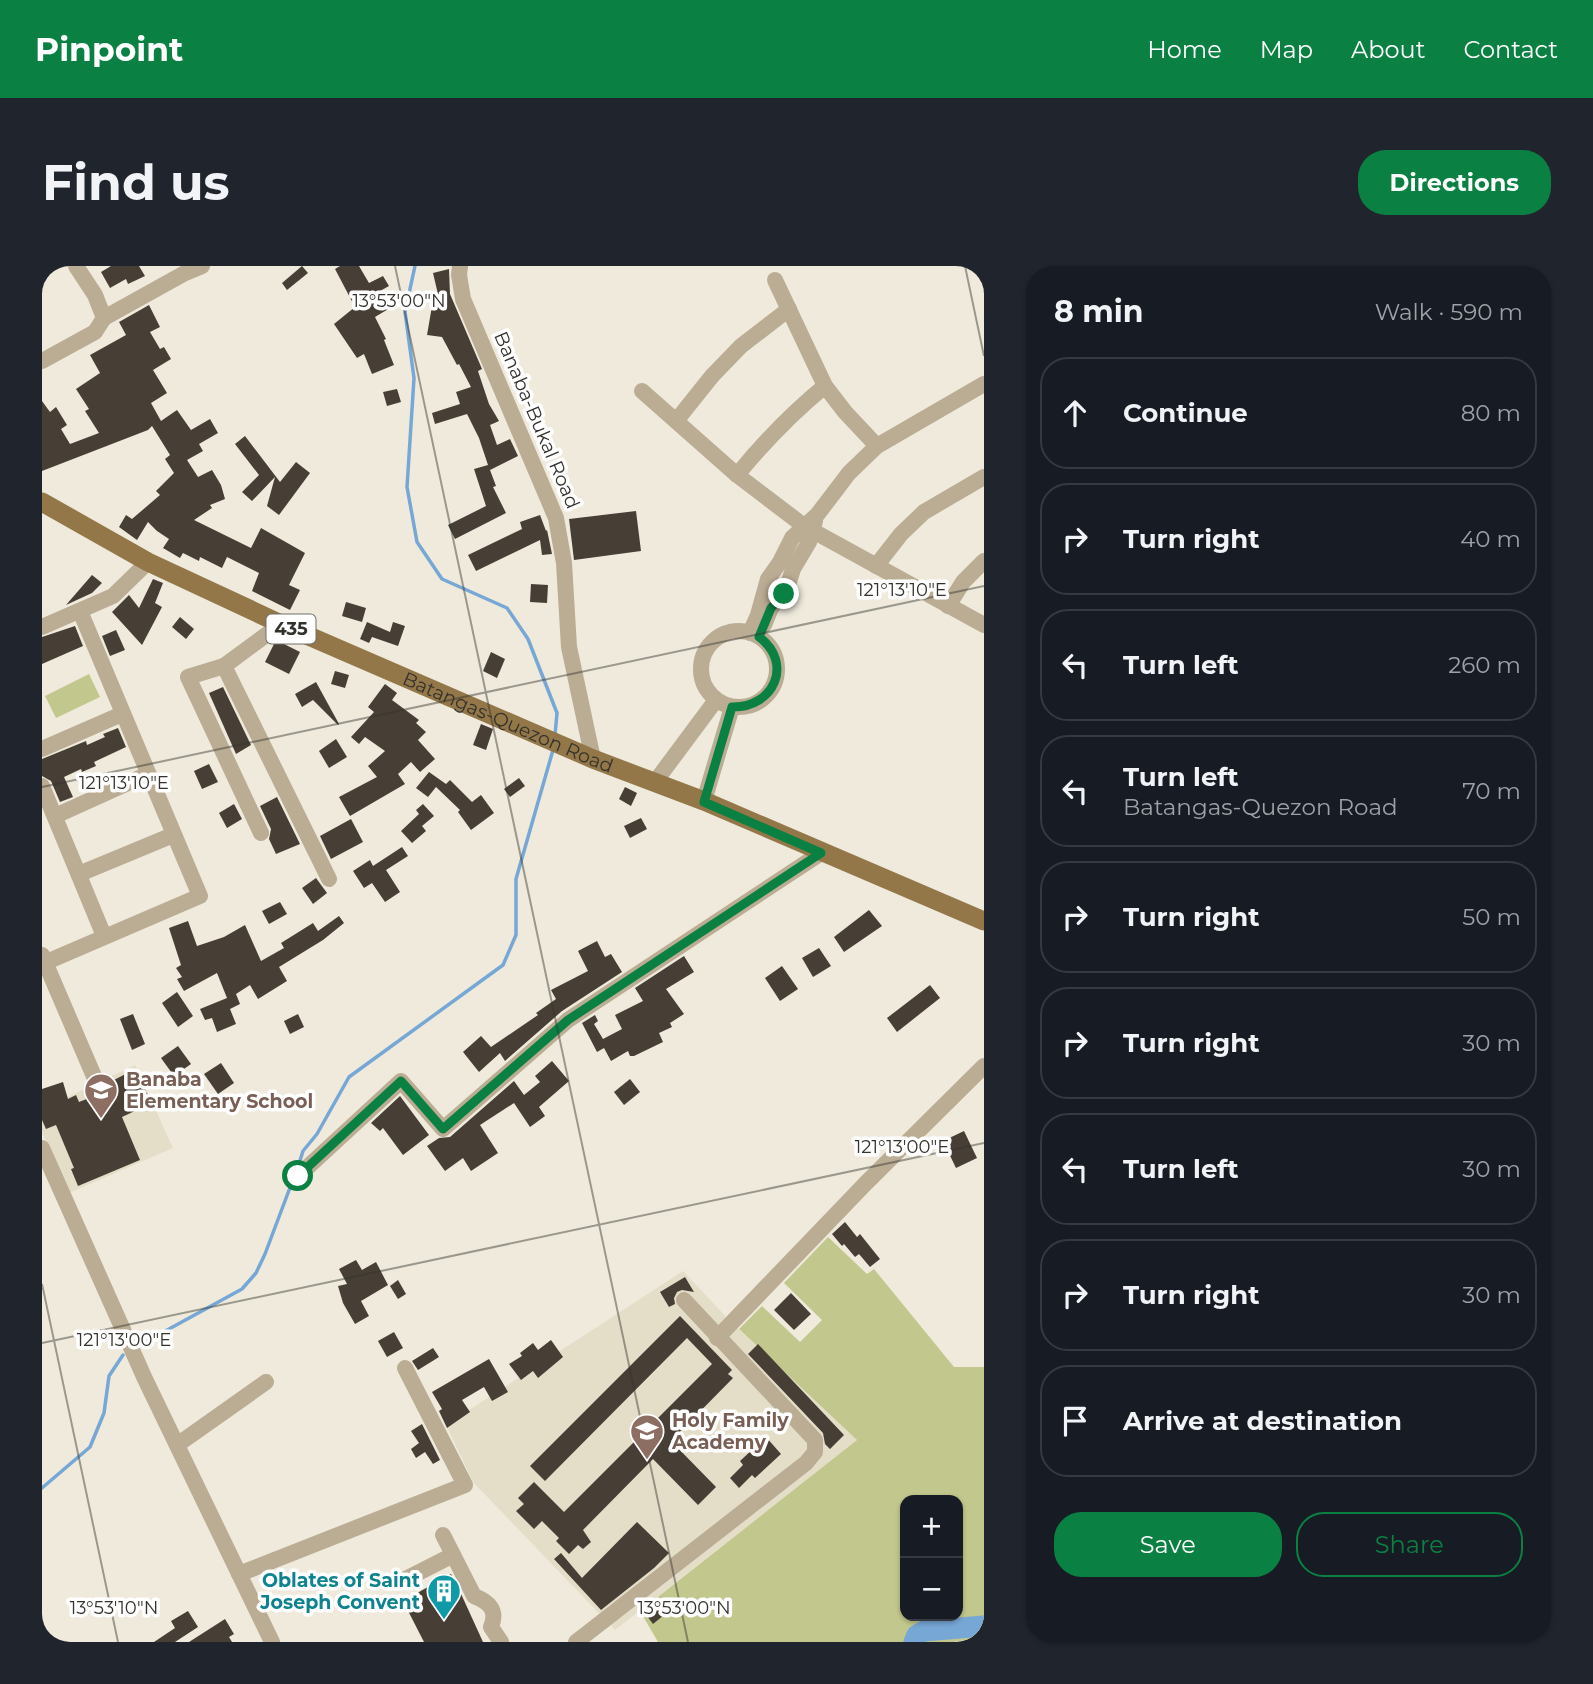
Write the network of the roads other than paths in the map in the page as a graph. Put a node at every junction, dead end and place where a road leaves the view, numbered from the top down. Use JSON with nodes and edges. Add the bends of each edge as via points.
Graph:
{"nodes":[{"id":1,"x":76,"y":266,"type":"edge"},
{"id":2,"x":202,"y":266,"type":"edge"},
{"id":3,"x":460,"y":266,"type":"edge"},
{"id":4,"x":775,"y":280,"type":"dead end"},
{"id":5,"x":789,"y":309,"type":"junction"},
{"id":6,"x":103,"y":318,"type":"junction"},
{"id":7,"x":42,"y":361,"type":"edge"},
{"id":8,"x":984,"y":384,"type":"edge"},
{"id":9,"x":825,"y":386,"type":"junction"},
{"id":10,"x":642,"y":391,"type":"dead end"},
{"id":11,"x":676,"y":421,"type":"junction"},
{"id":12,"x":877,"y":446,"type":"junction"},
{"id":13,"x":737,"y":475,"type":"junction"},
{"id":14,"x":984,"y":477,"type":"edge"},
{"id":15,"x":42,"y":502,"type":"edge"},
{"id":16,"x":811,"y":524,"type":"junction"},
{"id":17,"x":984,"y":561,"type":"edge"},
{"id":18,"x":148,"y":562,"type":"junction"},
{"id":19,"x":876,"y":566,"type":"junction"},
{"id":20,"x":948,"y":606,"type":"junction"},
{"id":21,"x":80,"y":611,"type":"junction"},
{"id":22,"x":281,"y":625,"type":"junction"},
{"id":23,"x":984,"y":625,"type":"edge"},
{"id":24,"x":42,"y":627,"type":"edge"},
{"id":25,"x":755,"y":635,"type":"junction"},
{"id":26,"x":224,"y":666,"type":"junction"},
{"id":27,"x":716,"y":700,"type":"junction"},
{"id":28,"x":732,"y":707,"type":"junction"},
{"id":29,"x":122,"y":714,"type":"junction"},
{"id":30,"x":42,"y":749,"type":"edge"},
{"id":31,"x":593,"y":759,"type":"junction"},
{"id":32,"x":148,"y":774,"type":"junction"},
{"id":33,"x":654,"y":782,"type":"junction"},
{"id":34,"x":42,"y":786,"type":"edge"},
{"id":35,"x":704,"y":802,"type":"junction"},
{"id":36,"x":55,"y":816,"type":"junction"},
{"id":37,"x":261,"y":833,"type":"dead end"},
{"id":38,"x":173,"y":835,"type":"junction"},
{"id":39,"x":821,"y":853,"type":"junction"},
{"id":40,"x":79,"y":874,"type":"junction"},
{"id":41,"x":329,"y":879,"type":"dead end"},
{"id":42,"x":984,"y":921,"type":"edge"},
{"id":43,"x":104,"y":936,"type":"junction"},
{"id":44,"x":43,"y":960,"type":"edge"},
{"id":45,"x":984,"y":1066,"type":"edge"},
{"id":46,"x":96,"y":1081,"type":"dead end"},
{"id":47,"x":42,"y":1147,"type":"edge"},
{"id":48,"x":298,"y":1176,"type":"dead end"},
{"id":49,"x":684,"y":1300,"type":"dead end"},
{"id":50,"x":717,"y":1338,"type":"junction"},
{"id":51,"x":405,"y":1368,"type":"dead end"},
{"id":52,"x":266,"y":1382,"type":"dead end"},
{"id":53,"x":177,"y":1445,"type":"junction"},
{"id":54,"x":443,"y":1535,"type":"dead end"},
{"id":55,"x":453,"y":1555,"type":"junction"},
{"id":56,"x":239,"y":1574,"type":"junction"},
{"id":57,"x":400,"y":1582,"type":"dead end"},
{"id":58,"x":272,"y":1642,"type":"edge"},
{"id":59,"x":501,"y":1642,"type":"edge"},
{"id":60,"x":576,"y":1642,"type":"edge"}],
"edges":[{"from":1,"to":6,"type":"street"},
{"from":2,"to":6,"type":"street"},
{"from":3,"to":31,"type":"street","name":"Banaba-Bukal Road","via":[[463,299],[556,518],[569,648]]},
{"from":4,"to":5,"type":"street"},
{"from":5,"to":9,"type":"street"},
{"from":5,"to":11,"type":"street","via":[[741,346]]},
{"from":6,"to":7,"type":"street","via":[[95,332]]},
{"from":8,"to":12,"type":"street"},
{"from":9,"to":12,"type":"street"},
{"from":9,"to":13,"type":"street","via":[[766,440]]},
{"from":10,"to":11,"type":"street"},
{"from":11,"to":13,"type":"street"},
{"from":12,"to":16,"type":"street","via":[[849,473]]},
{"from":13,"to":16,"type":"street"},
{"from":14,"to":19,"type":"street","via":[[924,512]]},
{"from":15,"to":18,"type":"main road","name":"Batangas-Quezon Road","number":"435"},
{"from":16,"to":19,"type":"street"},
{"from":16,"to":25,"type":"street","via":[[809,542],[787,565],[784,594]]},
{"from":17,"to":20,"type":"street"},
{"from":18,"to":21,"type":"street","via":[[113,596]]},
{"from":18,"to":22,"type":"main road","name":"Batangas-Quezon Road","number":"435"},
{"from":19,"to":20,"type":"street"},
{"from":20,"to":23,"type":"street"},
{"from":21,"to":24,"type":"street"},
{"from":21,"to":29,"type":"street"},
{"from":22,"to":26,"type":"street"},
{"from":22,"to":31,"type":"main road","name":"Batangas-Quezon Road","number":"435"},
{"from":25,"to":27,"type":"street","via":[[721,635],[706,651],[701,672]]},
{"from":25,"to":28,"type":"street","via":[[772,650],[777,674],[766,696],[744,707]]},
{"from":26,"to":37,"type":"street","via":[[187,677]]},
{"from":26,"to":41,"type":"street"},
{"from":27,"to":28,"type":"street"},
{"from":27,"to":33,"type":"street"},
{"from":28,"to":35,"type":"street"},
{"from":29,"to":30,"type":"street"},
{"from":29,"to":32,"type":"street"},
{"from":31,"to":33,"type":"main road","name":"Batangas-Quezon Road","number":"435"},
{"from":32,"to":36,"type":"street"},
{"from":32,"to":38,"type":"street"},
{"from":33,"to":35,"type":"main road","name":"Batangas-Quezon Road","number":"435"},
{"from":34,"to":36,"type":"street"},
{"from":35,"to":39,"type":"main road","name":"Batangas-Quezon Road","number":"435"},
{"from":36,"to":40,"type":"street"},
{"from":38,"to":40,"type":"street"},
{"from":38,"to":43,"type":"street","via":[[200,896]]},
{"from":39,"to":42,"type":"main road","name":"Batangas-Quezon Road","number":"435"},
{"from":39,"to":48,"type":"street","via":[[568,1020],[443,1129],[401,1081]]},
{"from":40,"to":43,"type":"street"},
{"from":43,"to":44,"type":"street"},
{"from":44,"to":46,"type":"street"},
{"from":45,"to":50,"type":"street"},
{"from":47,"to":53,"type":"street"},
{"from":49,"to":50,"type":"street"},
{"from":50,"to":60,"type":"street","via":[[815,1440],[814,1452],[806,1463]]},
{"from":51,"to":56,"type":"street","via":[[465,1486]]},
{"from":52,"to":53,"type":"street"},
{"from":53,"to":56,"type":"street"},
{"from":54,"to":55,"type":"street"},
{"from":55,"to":57,"type":"street"},
{"from":55,"to":59,"type":"street","via":[[474,1595],[492,1608],[495,1618],[491,1627]]},
{"from":56,"to":58,"type":"street"}]}
